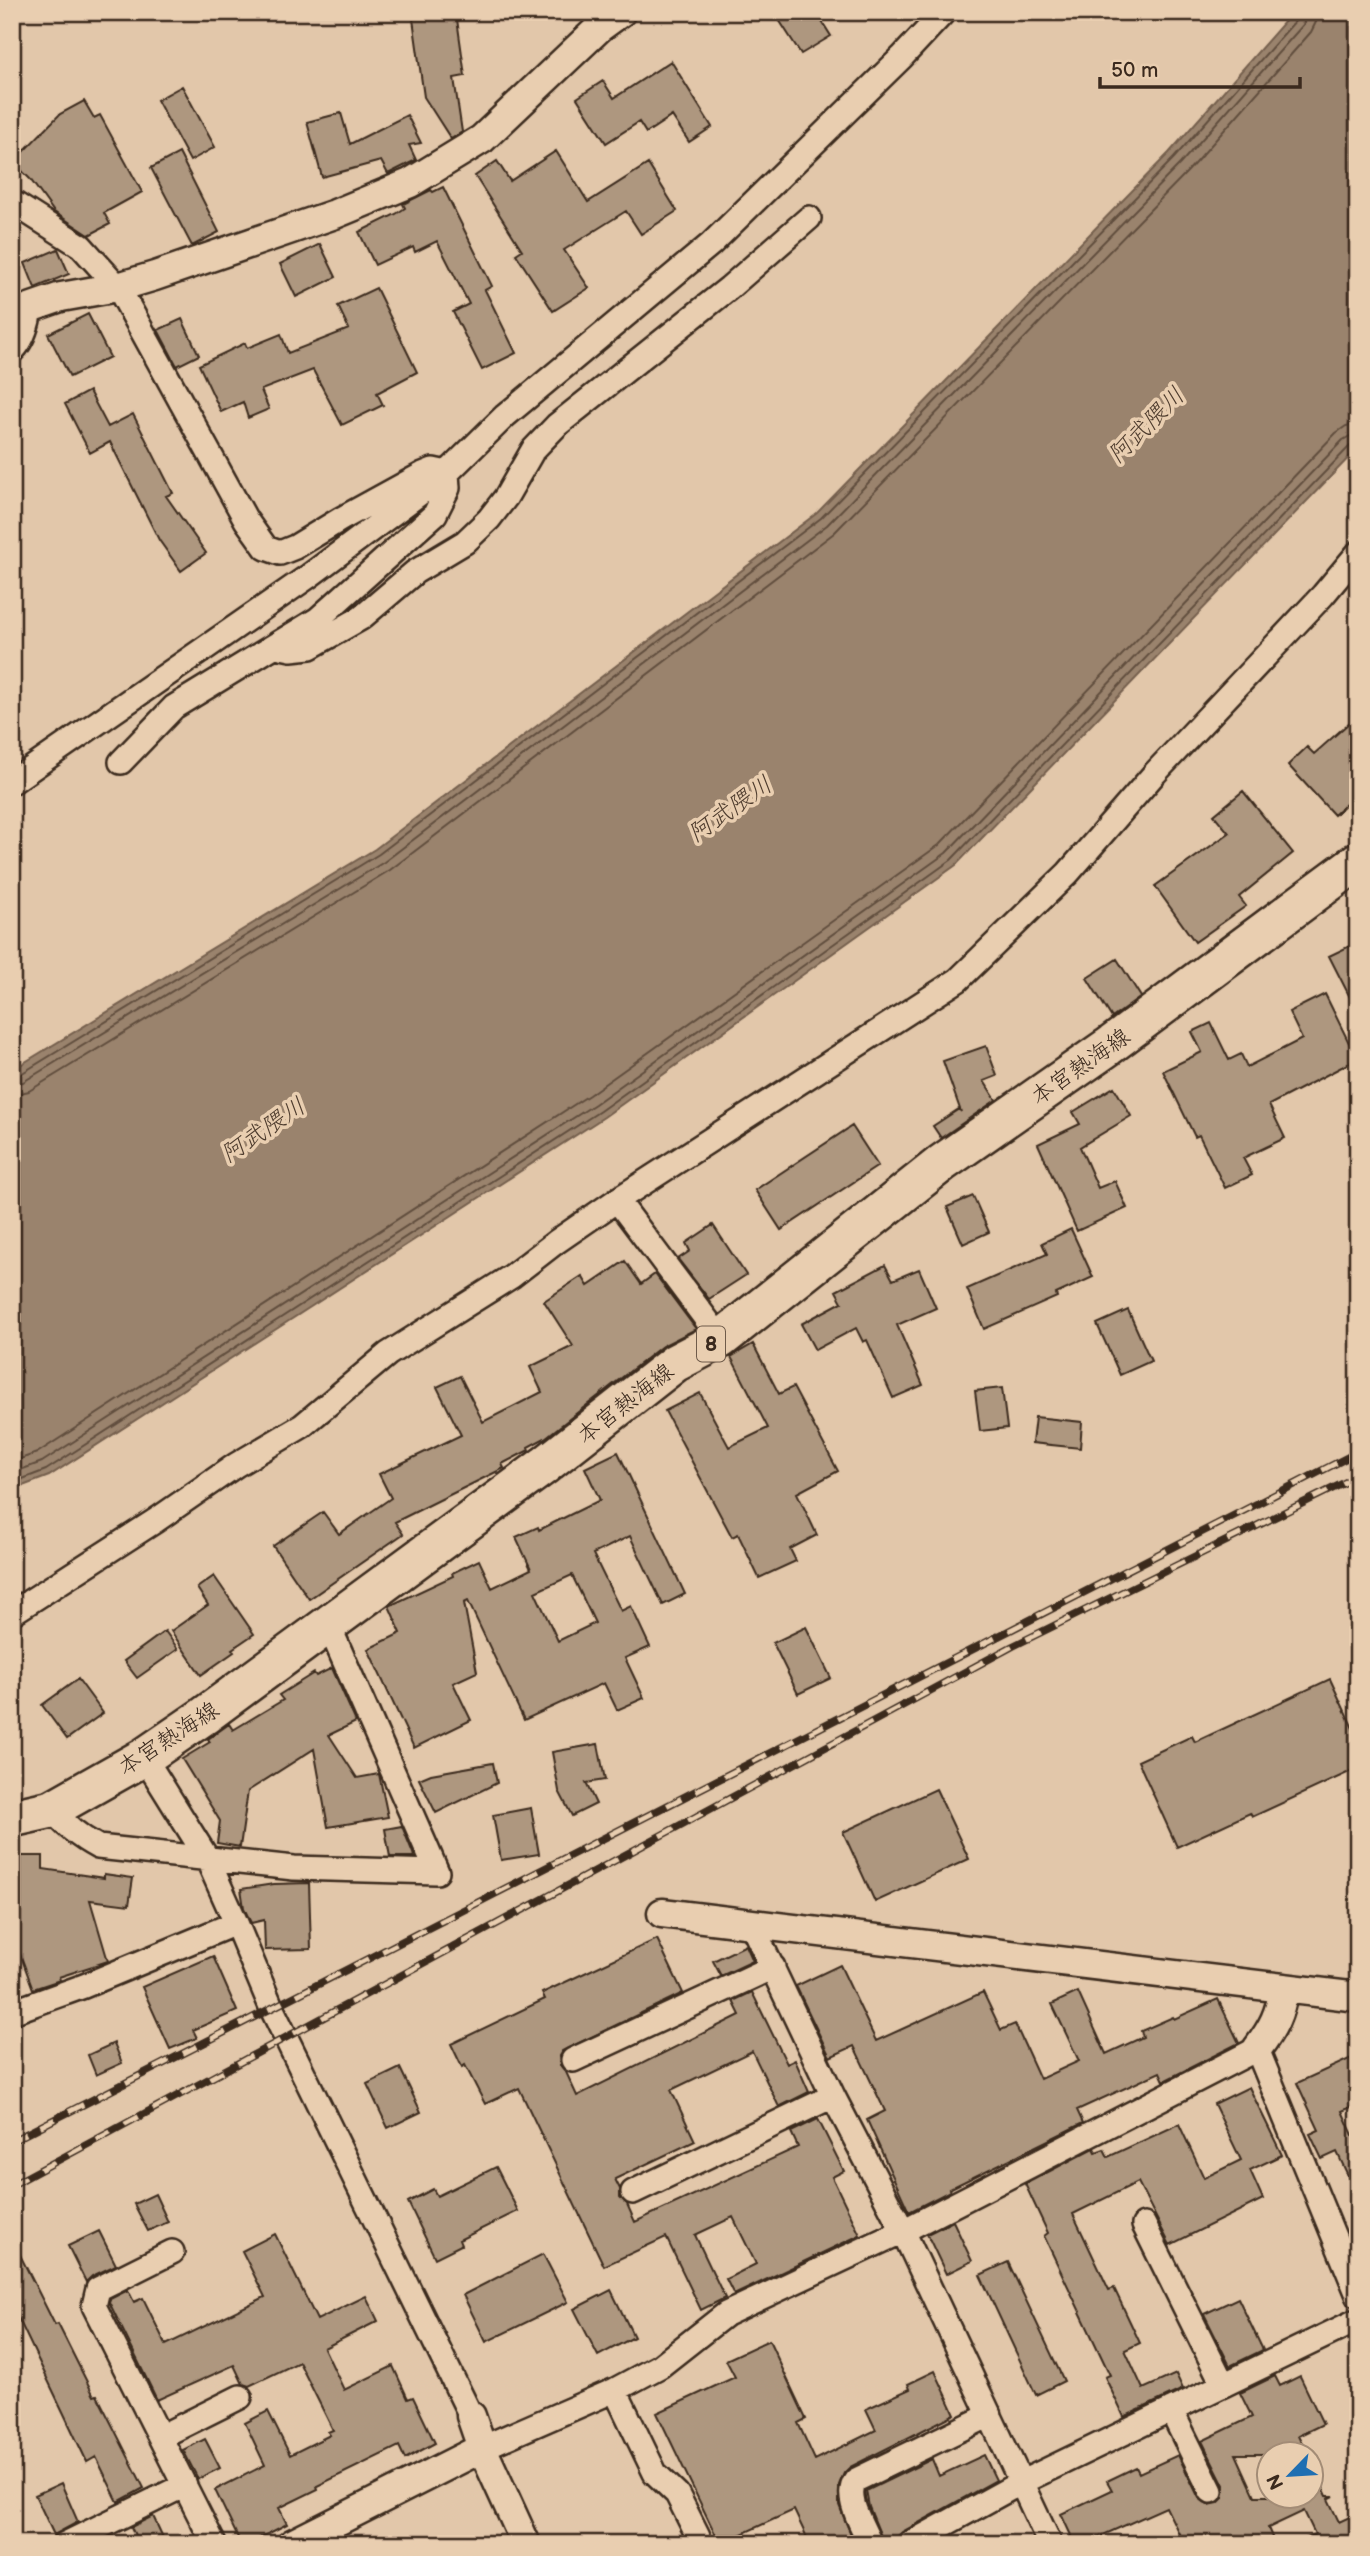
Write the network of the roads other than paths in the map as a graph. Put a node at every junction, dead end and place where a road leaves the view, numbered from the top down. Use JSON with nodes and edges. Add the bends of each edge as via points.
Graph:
{"nodes":[{"id":1,"x":621,"y":12,"type":"edge"},
{"id":2,"x":944,"y":12,"type":"edge"},
{"id":3,"x":12,"y":202,"type":"edge"},
{"id":4,"x":809,"y":218,"type":"dead end"},
{"id":5,"x":118,"y":287,"type":"junction"},
{"id":6,"x":17,"y":312,"type":"edge"},
{"id":7,"x":12,"y":351,"type":"edge"},
{"id":8,"x":447,"y":473,"type":"junction"},
{"id":9,"x":1358,"y":553,"type":"edge"},
{"id":10,"x":276,"y":646,"type":"junction"},
{"id":11,"x":121,"y":762,"type":"dead end"},
{"id":12,"x":12,"y":782,"type":"edge"},
{"id":13,"x":1358,"y":861,"type":"edge"},
{"id":14,"x":617,"y":1200,"type":"junction"},
{"id":15,"x":721,"y":1339,"type":"junction"},
{"id":16,"x":12,"y":1613,"type":"edge"},
{"id":17,"x":329,"y":1626,"type":"junction"},
{"id":18,"x":144,"y":1757,"type":"junction"},
{"id":19,"x":52,"y":1809,"type":"junction"},
{"id":20,"x":12,"y":1818,"type":"edge"},
{"id":21,"x":206,"y":1858,"type":"junction"},
{"id":22,"x":662,"y":1913,"type":"dead end"},
{"id":23,"x":236,"y":1923,"type":"junction"},
{"id":24,"x":751,"y":1923,"type":"junction"},
{"id":25,"x":773,"y":1967,"type":"junction"},
{"id":26,"x":1284,"y":1988,"type":"junction"},
{"id":27,"x":1358,"y":1997,"type":"edge"},
{"id":28,"x":12,"y":2012,"type":"edge"},
{"id":29,"x":1257,"y":2049,"type":"junction"},
{"id":30,"x":573,"y":2060,"type":"dead end"},
{"id":31,"x":833,"y":2096,"type":"junction"},
{"id":32,"x":633,"y":2192,"type":"dead end"},
{"id":33,"x":1144,"y":2225,"type":"dead end"},
{"id":34,"x":903,"y":2231,"type":"junction"},
{"id":35,"x":172,"y":2252,"type":"dead end"},
{"id":36,"x":1358,"y":2295,"type":"edge"},
{"id":37,"x":1358,"y":2320,"type":"edge"},
{"id":38,"x":1223,"y":2384,"type":"junction"},
{"id":39,"x":615,"y":2390,"type":"junction"},
{"id":40,"x":240,"y":2397,"type":"dead end"},
{"id":41,"x":1171,"y":2410,"type":"junction"},
{"id":42,"x":990,"y":2415,"type":"junction"},
{"id":43,"x":471,"y":2416,"type":"joint"},
{"id":44,"x":160,"y":2437,"type":"junction"},
{"id":45,"x":482,"y":2448,"type":"junction"},
{"id":46,"x":1020,"y":2483,"type":"junction"},
{"id":47,"x":184,"y":2485,"type":"junction"},
{"id":48,"x":1211,"y":2491,"type":"dead end"},
{"id":49,"x":65,"y":2544,"type":"edge"},
{"id":50,"x":214,"y":2544,"type":"edge"},
{"id":51,"x":292,"y":2544,"type":"edge"},
{"id":52,"x":526,"y":2544,"type":"edge"},
{"id":53,"x":698,"y":2544,"type":"edge"},
{"id":54,"x":870,"y":2544,"type":"edge"},
{"id":55,"x":909,"y":2544,"type":"edge"},
{"id":56,"x":1050,"y":2544,"type":"edge"}],
"edges":[{"from":1,"to":5,"type":"street","via":[[482,139],[410,183],[335,214]]},
{"from":2,"to":8,"type":"street","via":[[711,244],[505,416]]},
{"from":3,"to":5,"type":"street","via":[[81,246]]},
{"from":4,"to":10,"type":"street","via":[[557,425],[533,450],[498,508],[465,542],[415,572],[361,618],[310,647]]},
{"from":5,"to":6,"type":"street","via":[[61,297]]},
{"from":5,"to":8,"type":"street","via":[[246,520],[266,548],[280,553],[295,547],[423,474],[433,470]]},
{"from":6,"to":7,"type":"street","via":[[28,320]]},
{"from":8,"to":10,"type":"street","via":[[448,488],[435,514],[318,619]]},
{"from":8,"to":12,"type":"street","via":[[309,576]]},
{"from":9,"to":14,"type":"street","via":[[1068,873],[958,980]]},
{"from":10,"to":11,"type":"street","via":[[174,707]]},
{"from":13,"to":15,"type":"main road","name":"本宮熱海線","number":"8","via":[[1108,1047],[942,1163]]},
{"from":14,"to":15,"type":"street"},
{"from":14,"to":16,"type":"street","via":[[512,1276],[388,1354],[302,1426]]},
{"from":15,"to":17,"type":"main road","name":"本宮熱海線","number":"8","via":[[675,1363]]},
{"from":17,"to":18,"type":"main road","name":"本宮熱海線","number":"8"},
{"from":17,"to":21,"type":"street","via":[[437,1872],[294,1868]]},
{"from":18,"to":19,"type":"main road","name":"本宮熱海線","number":"8"},
{"from":18,"to":21,"type":"street"},
{"from":19,"to":20,"type":"main road","name":"本宮熱海線","number":"8"},
{"from":19,"to":21,"type":"street","via":[[64,1824],[97,1847]]},
{"from":21,"to":23,"type":"street"},
{"from":22,"to":24,"type":"street"},
{"from":23,"to":28,"type":"street"},
{"from":23,"to":43,"type":"street","via":[[272,2009]]},
{"from":24,"to":25,"type":"street"},
{"from":24,"to":26,"type":"street"},
{"from":25,"to":30,"type":"street"},
{"from":25,"to":31,"type":"street"},
{"from":26,"to":27,"type":"street"},
{"from":26,"to":29,"type":"street","via":[[1280,2011]]},
{"from":29,"to":34,"type":"street"},
{"from":29,"to":36,"type":"street"},
{"from":31,"to":32,"type":"street"},
{"from":31,"to":34,"type":"street"},
{"from":33,"to":38,"type":"street"},
{"from":34,"to":39,"type":"street","via":[[726,2314],[660,2366]]},
{"from":34,"to":42,"type":"street"},
{"from":35,"to":44,"type":"street","via":[[98,2289],[94,2306]]},
{"from":37,"to":38,"type":"street"},
{"from":38,"to":41,"type":"street"},
{"from":39,"to":45,"type":"street"},
{"from":39,"to":53,"type":"street","via":[[655,2473],[677,2494]]},
{"from":40,"to":44,"type":"street"},
{"from":41,"to":46,"type":"street"},
{"from":41,"to":48,"type":"street"},
{"from":42,"to":46,"type":"street"},
{"from":42,"to":54,"type":"street","via":[[856,2480],[852,2500]]},
{"from":43,"to":45,"type":"street"},
{"from":44,"to":47,"type":"street"},
{"from":45,"to":51,"type":"street"},
{"from":45,"to":52,"type":"street"},
{"from":46,"to":55,"type":"street"},
{"from":46,"to":56,"type":"street"},
{"from":47,"to":49,"type":"street"},
{"from":47,"to":50,"type":"street"}]}
